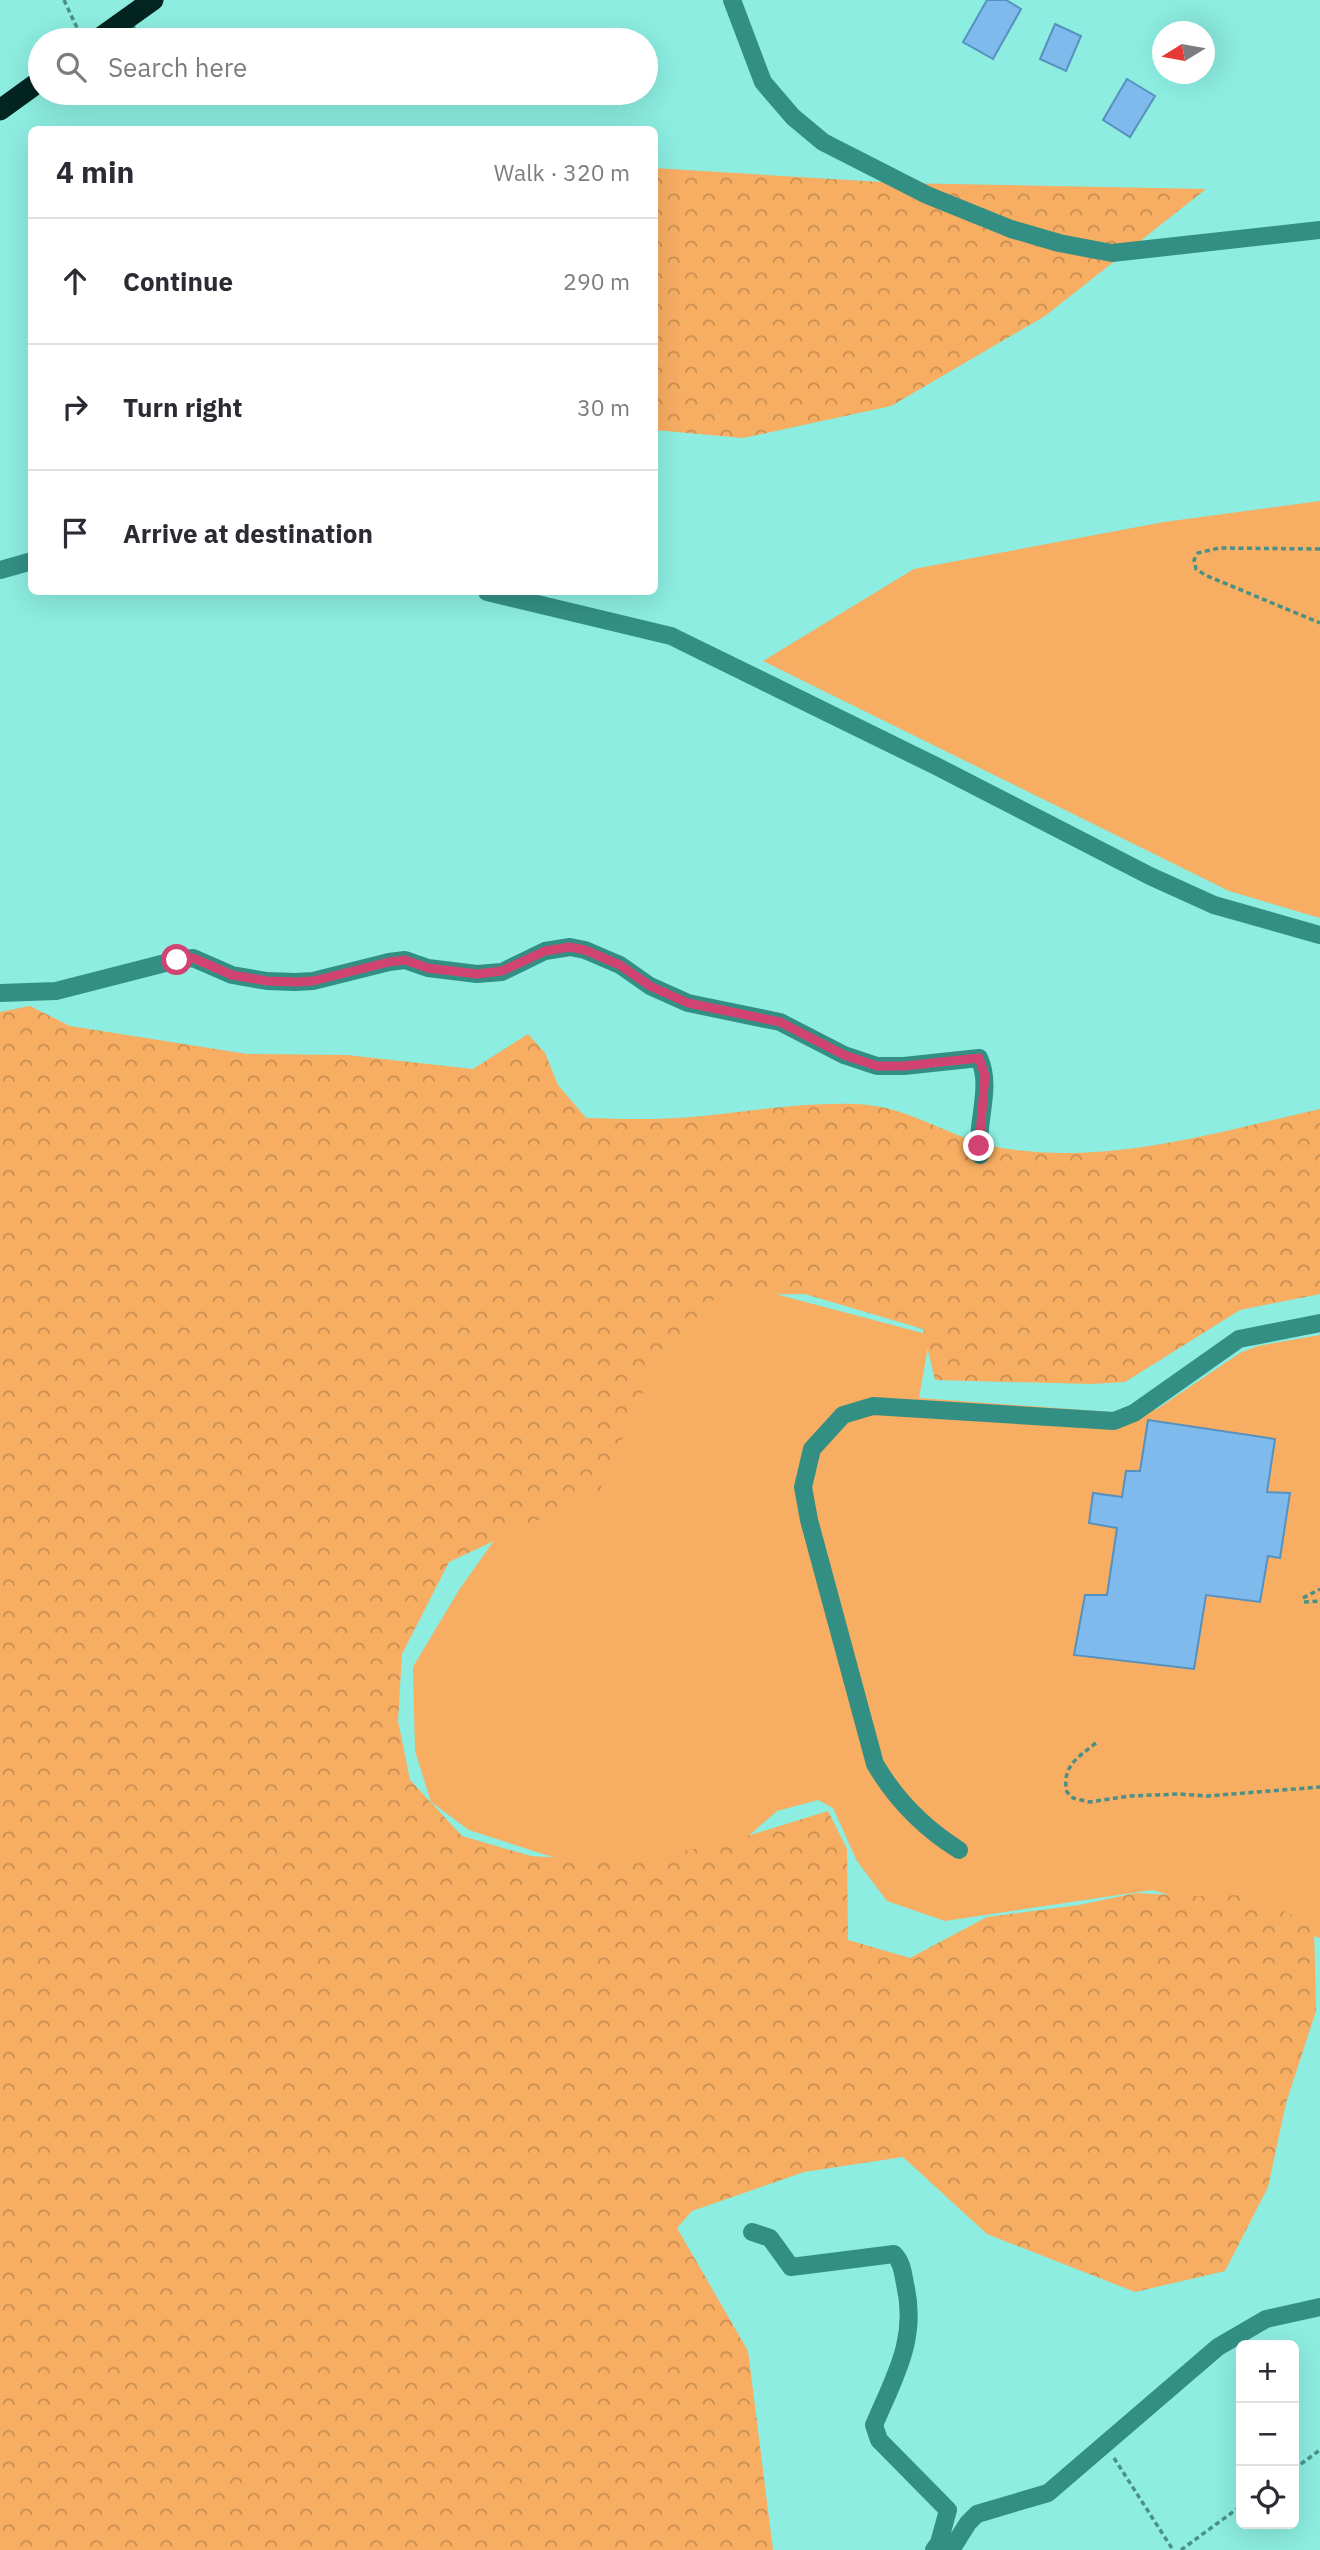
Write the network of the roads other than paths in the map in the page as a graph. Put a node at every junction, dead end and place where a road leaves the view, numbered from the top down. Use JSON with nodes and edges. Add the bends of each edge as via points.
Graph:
{"nodes":[{"id":1,"x":153,"y":0,"type":"edge"},
{"id":2,"x":732,"y":0,"type":"edge"},
{"id":3,"x":120,"y":23,"type":"junction"},
{"id":4,"x":113,"y":28,"type":"edge"},
{"id":5,"x":124,"y":28,"type":"edge"},
{"id":6,"x":28,"y":90,"type":"edge"},
{"id":7,"x":0,"y":110,"type":"edge"},
{"id":8,"x":1320,"y":230,"type":"edge"},
{"id":9,"x":28,"y":562,"type":"edge"},
{"id":10,"x":0,"y":570,"type":"edge"},
{"id":11,"x":499,"y":595,"type":"edge"},
{"id":12,"x":1320,"y":935,"type":"edge"},
{"id":13,"x":0,"y":993,"type":"edge"},
{"id":14,"x":980,"y":1155,"type":"dead end"},
{"id":15,"x":1320,"y":1323,"type":"edge"},
{"id":16,"x":959,"y":1850,"type":"dead end"},
{"id":17,"x":752,"y":2232,"type":"dead end"},
{"id":18,"x":1320,"y":2307,"type":"edge"},
{"id":19,"x":934,"y":2550,"type":"edge"},
{"id":20,"x":951,"y":2550,"type":"edge"}],
"edges":[{"from":1,"to":3,"type":"highway"},
{"from":2,"to":8,"type":"street","via":[[763,82],[793,117],[823,142],[927,195],[1011,229],[1112,253]]},
{"from":3,"to":4,"type":"highway"},
{"from":3,"to":5,"type":"street"},
{"from":6,"to":7,"type":"highway"},
{"from":9,"to":10,"type":"street"},
{"from":11,"to":12,"type":"street","via":[[671,636],[1150,876],[1214,905]]},
{"from":13,"to":14,"type":"street","via":[[56,991],[193,958],[232,975],[267,981],[313,981],[405,960],[477,974],[502,971],[545,951],[570,947],[620,965],[650,986],[688,1003],[780,1022],[844,1055],[877,1066],[979,1058],[985,1076]]},
{"from":15,"to":16,"type":"street","via":[[1239,1339],[1134,1413],[1114,1421],[873,1406],[843,1415],[812,1449],[803,1487],[809,1520],[876,1764],[915,1815]]},
{"from":17,"to":19,"type":"street","via":[[770,2238],[791,2267],[894,2254],[900,2260],[909,2301],[907,2347],[874,2425],[879,2440],[948,2510]]},
{"from":18,"to":20,"type":"street","via":[[1266,2319],[1218,2347],[1048,2493],[977,2514]]}]}
